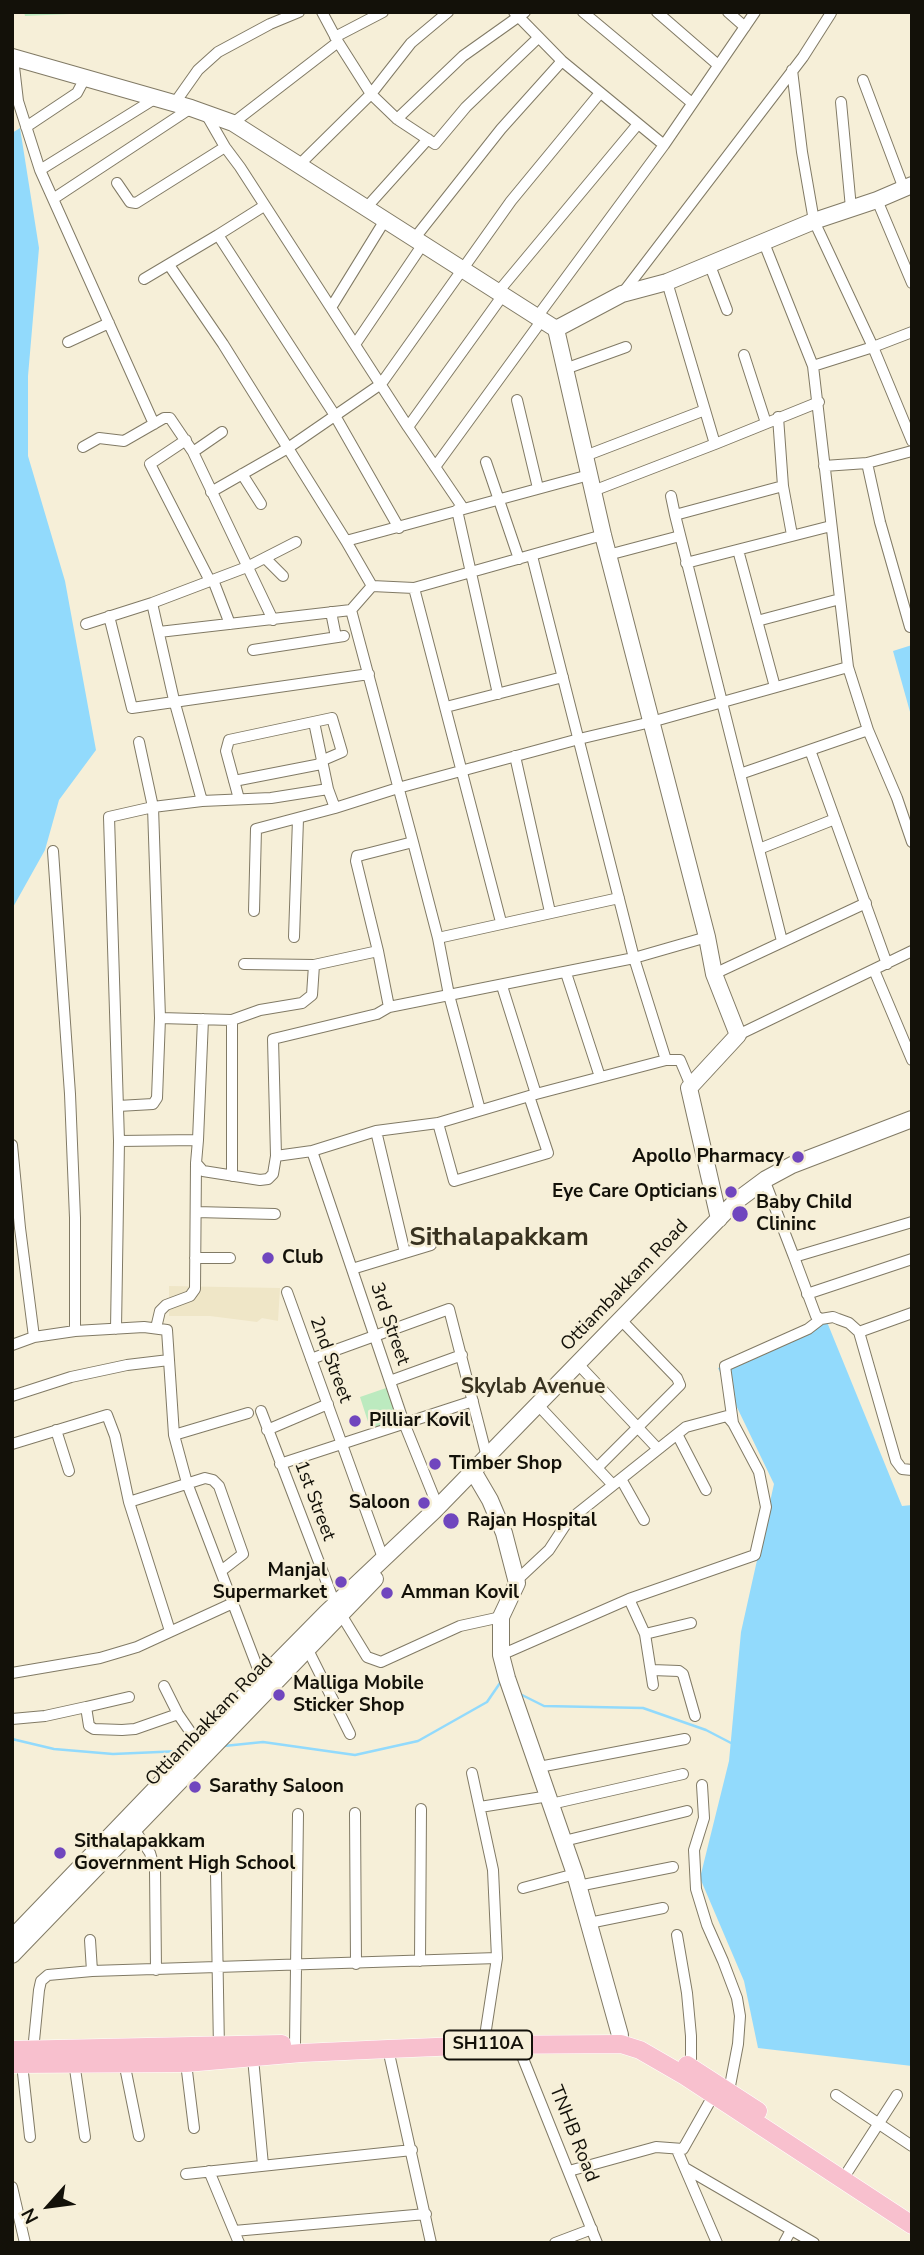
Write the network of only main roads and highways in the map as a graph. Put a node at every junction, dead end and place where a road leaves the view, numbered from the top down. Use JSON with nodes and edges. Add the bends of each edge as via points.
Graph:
{"nodes":[{"id":1,"x":517,"y":2041,"type":"junction"},
{"id":2,"x":219,"y":2053,"type":"junction"},
{"id":3,"x":20,"y":2057,"type":"edge"},
{"id":4,"x":721,"y":2093,"type":"junction"},
{"id":5,"x":912,"y":2213,"type":"edge"},
{"id":6,"x":912,"y":2225,"type":"edge"}],
"edges":[{"from":1,"to":2,"type":"main road","number":"SH110A","via":[[253,2058]]},
{"from":1,"to":2,"type":"main road","number":"SH110A","via":[[485,2036],[388,2038]]},
{"from":1,"to":4,"type":"main road","number":"SH110A","via":[[621,2044]]},
{"from":1,"to":4,"type":"main road","number":"SH110A","via":[[620,2035],[643,2040],[691,2067]]},
{"from":2,"to":3,"type":"main road","number":"SH110A"},
{"from":2,"to":3,"type":"main road","number":"SH110A","via":[[186,2063]]},
{"from":4,"to":5,"type":"main road","number":"SH110A"},
{"from":4,"to":6,"type":"main road","number":"SH110A"}]}
